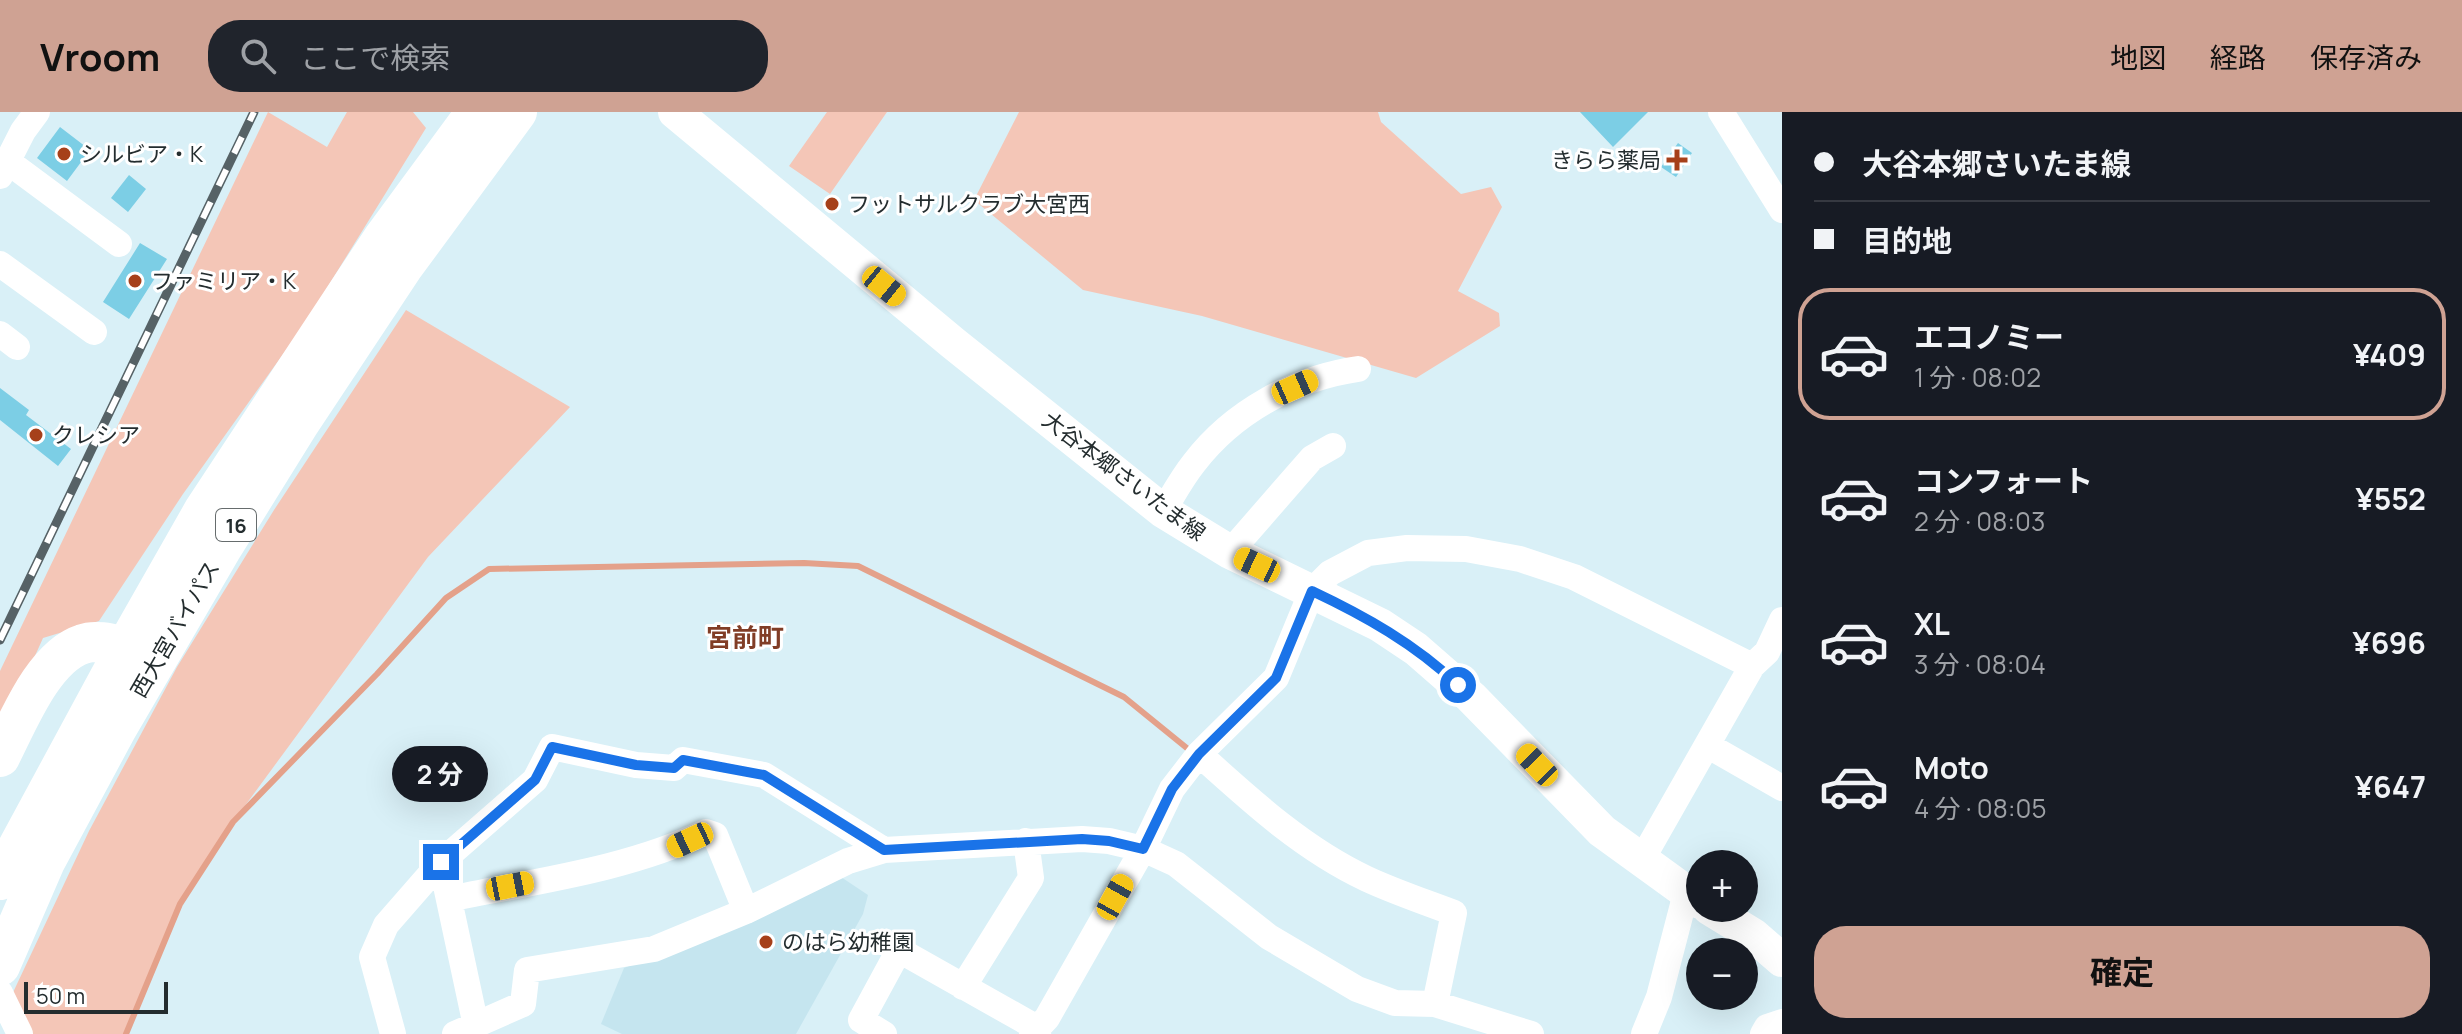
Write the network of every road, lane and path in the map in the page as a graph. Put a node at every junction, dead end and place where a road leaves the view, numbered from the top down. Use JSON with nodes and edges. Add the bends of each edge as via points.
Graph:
{"nodes":[{"id":1,"x":37,"y":112,"type":"edge"},
{"id":2,"x":476,"y":112,"type":"edge"},
{"id":3,"x":517,"y":112,"type":"edge"},
{"id":4,"x":675,"y":112,"type":"edge"},
{"id":5,"x":1721,"y":112,"type":"edge"},
{"id":6,"x":4,"y":168,"type":"edge"},
{"id":7,"x":1778,"y":194,"type":"edge"},
{"id":8,"x":119,"y":244,"type":"dead end"},
{"id":9,"x":0,"y":264,"type":"edge"},
{"id":10,"x":94,"y":332,"type":"dead end"},
{"id":11,"x":1358,"y":369,"type":"dead end"},
{"id":12,"x":1333,"y":446,"type":"dead end"},
{"id":13,"x":1163,"y":511,"type":"junction"},
{"id":14,"x":1230,"y":552,"type":"junction"},
{"id":15,"x":1312,"y":591,"type":"junction"},
{"id":16,"x":1782,"y":620,"type":"edge"},
{"id":17,"x":118,"y":663,"type":"junction"},
{"id":18,"x":1752,"y":666,"type":"junction"},
{"id":19,"x":1707,"y":745,"type":"junction"},
{"id":20,"x":1199,"y":754,"type":"junction"},
{"id":21,"x":0,"y":757,"type":"edge"},
{"id":22,"x":1782,"y":788,"type":"edge"},
{"id":23,"x":1026,"y":841,"type":"junction"},
{"id":24,"x":1143,"y":849,"type":"junction"},
{"id":25,"x":884,"y":850,"type":"junction"},
{"id":26,"x":1641,"y":861,"type":"junction"},
{"id":27,"x":441,"y":862,"type":"junction"},
{"id":28,"x":0,"y":880,"type":"edge"},
{"id":29,"x":1686,"y":893,"type":"edge"},
{"id":30,"x":449,"y":899,"type":"junction"},
{"id":31,"x":746,"y":911,"type":"junction"},
{"id":32,"x":1689,"y":922,"type":"edge"},
{"id":33,"x":1732,"y":922,"type":"edge"},
{"id":34,"x":1782,"y":960,"type":"edge"},
{"id":35,"x":0,"y":966,"type":"edge"},
{"id":36,"x":963,"y":987,"type":"junction"},
{"id":37,"x":0,"y":993,"type":"edge"},
{"id":38,"x":1435,"y":1004,"type":"junction"},
{"id":39,"x":1782,"y":1022,"type":"edge"},
{"id":40,"x":857,"y":1027,"type":"edge"},
{"id":41,"x":465,"y":1030,"type":"edge"},
{"id":42,"x":1035,"y":1032,"type":"edge"},
{"id":43,"x":20,"y":1034,"type":"edge"},
{"id":44,"x":393,"y":1034,"type":"edge"},
{"id":45,"x":884,"y":1034,"type":"edge"},
{"id":46,"x":1531,"y":1034,"type":"edge"},
{"id":47,"x":1644,"y":1034,"type":"edge"},
{"id":48,"x":1763,"y":1034,"type":"edge"}],
"edges":[{"from":1,"to":6,"type":"street"},
{"from":2,"to":17,"type":"highway","name":"西大宮バイパス","number":"16","via":[[384,237],[204,510]]},
{"from":3,"to":35,"type":"highway","name":"西大宮バイパス","number":"16","via":[[403,267],[222,548],[45,862]]},
{"from":4,"to":13,"type":"main road","name":"大谷本郷さいたま線"},
{"from":5,"to":7,"type":"street"},
{"from":6,"to":8,"type":"street"},
{"from":9,"to":10,"type":"street"},
{"from":11,"to":13,"type":"street","via":[[1324,374],[1267,399],[1226,428],[1194,463]]},
{"from":12,"to":14,"type":"street","via":[[1312,458]]},
{"from":13,"to":14,"type":"main road","name":"大谷本郷さいたま線"},
{"from":14,"to":15,"type":"main road","name":"大谷本郷さいたま線"},
{"from":15,"to":18,"type":"street","via":[[1330,573],[1368,553],[1466,549],[1574,577]]},
{"from":15,"to":20,"type":"street","via":[[1276,678]]},
{"from":15,"to":26,"type":"main road","name":"大谷本郷さいたま線","via":[[1380,625],[1445,672],[1602,831]]},
{"from":16,"to":18,"type":"street","via":[[1767,652]]},
{"from":17,"to":21,"type":"highway","via":[[106,642],[84,643],[62,655],[38,683]]},
{"from":17,"to":28,"type":"highway","name":"西大宮バイパス","number":"16"},
{"from":18,"to":19,"type":"street"},
{"from":19,"to":22,"type":"street"},
{"from":19,"to":26,"type":"street"},
{"from":20,"to":24,"type":"street","via":[[1172,789]]},
{"from":20,"to":38,"type":"street","via":[[1270,818],[1316,850],[1366,879],[1454,913]]},
{"from":23,"to":24,"type":"street","via":[[1096,840]]},
{"from":23,"to":25,"type":"street"},
{"from":23,"to":36,"type":"street","via":[[1031,878]]},
{"from":24,"to":38,"type":"street","via":[[1176,864],[1269,937],[1357,989],[1395,1003]]},
{"from":24,"to":42,"type":"street"},
{"from":25,"to":27,"type":"street","via":[[764,775],[683,760],[674,768],[636,765],[552,747],[535,780]]},
{"from":25,"to":31,"type":"street","via":[[848,861]]},
{"from":26,"to":29,"type":"main road","name":"大谷本郷さいたま線"},
{"from":27,"to":30,"type":"street"},
{"from":27,"to":44,"type":"street","via":[[386,925],[372,957]]},
{"from":30,"to":31,"type":"street","via":[[602,868],[673,848],[706,832],[715,835]]},
{"from":30,"to":41,"type":"street"},
{"from":31,"to":41,"type":"street","via":[[654,949],[527,970],[523,1004]]},
{"from":32,"to":47,"type":"street"},
{"from":33,"to":34,"type":"main road","name":"大谷本郷さいたま線"},
{"from":36,"to":40,"type":"street","via":[[899,950]]},
{"from":36,"to":42,"type":"street"},
{"from":37,"to":43,"type":"street"},
{"from":38,"to":46,"type":"street"},
{"from":39,"to":48,"type":"street"},
{"from":40,"to":45,"type":"street"}]}
